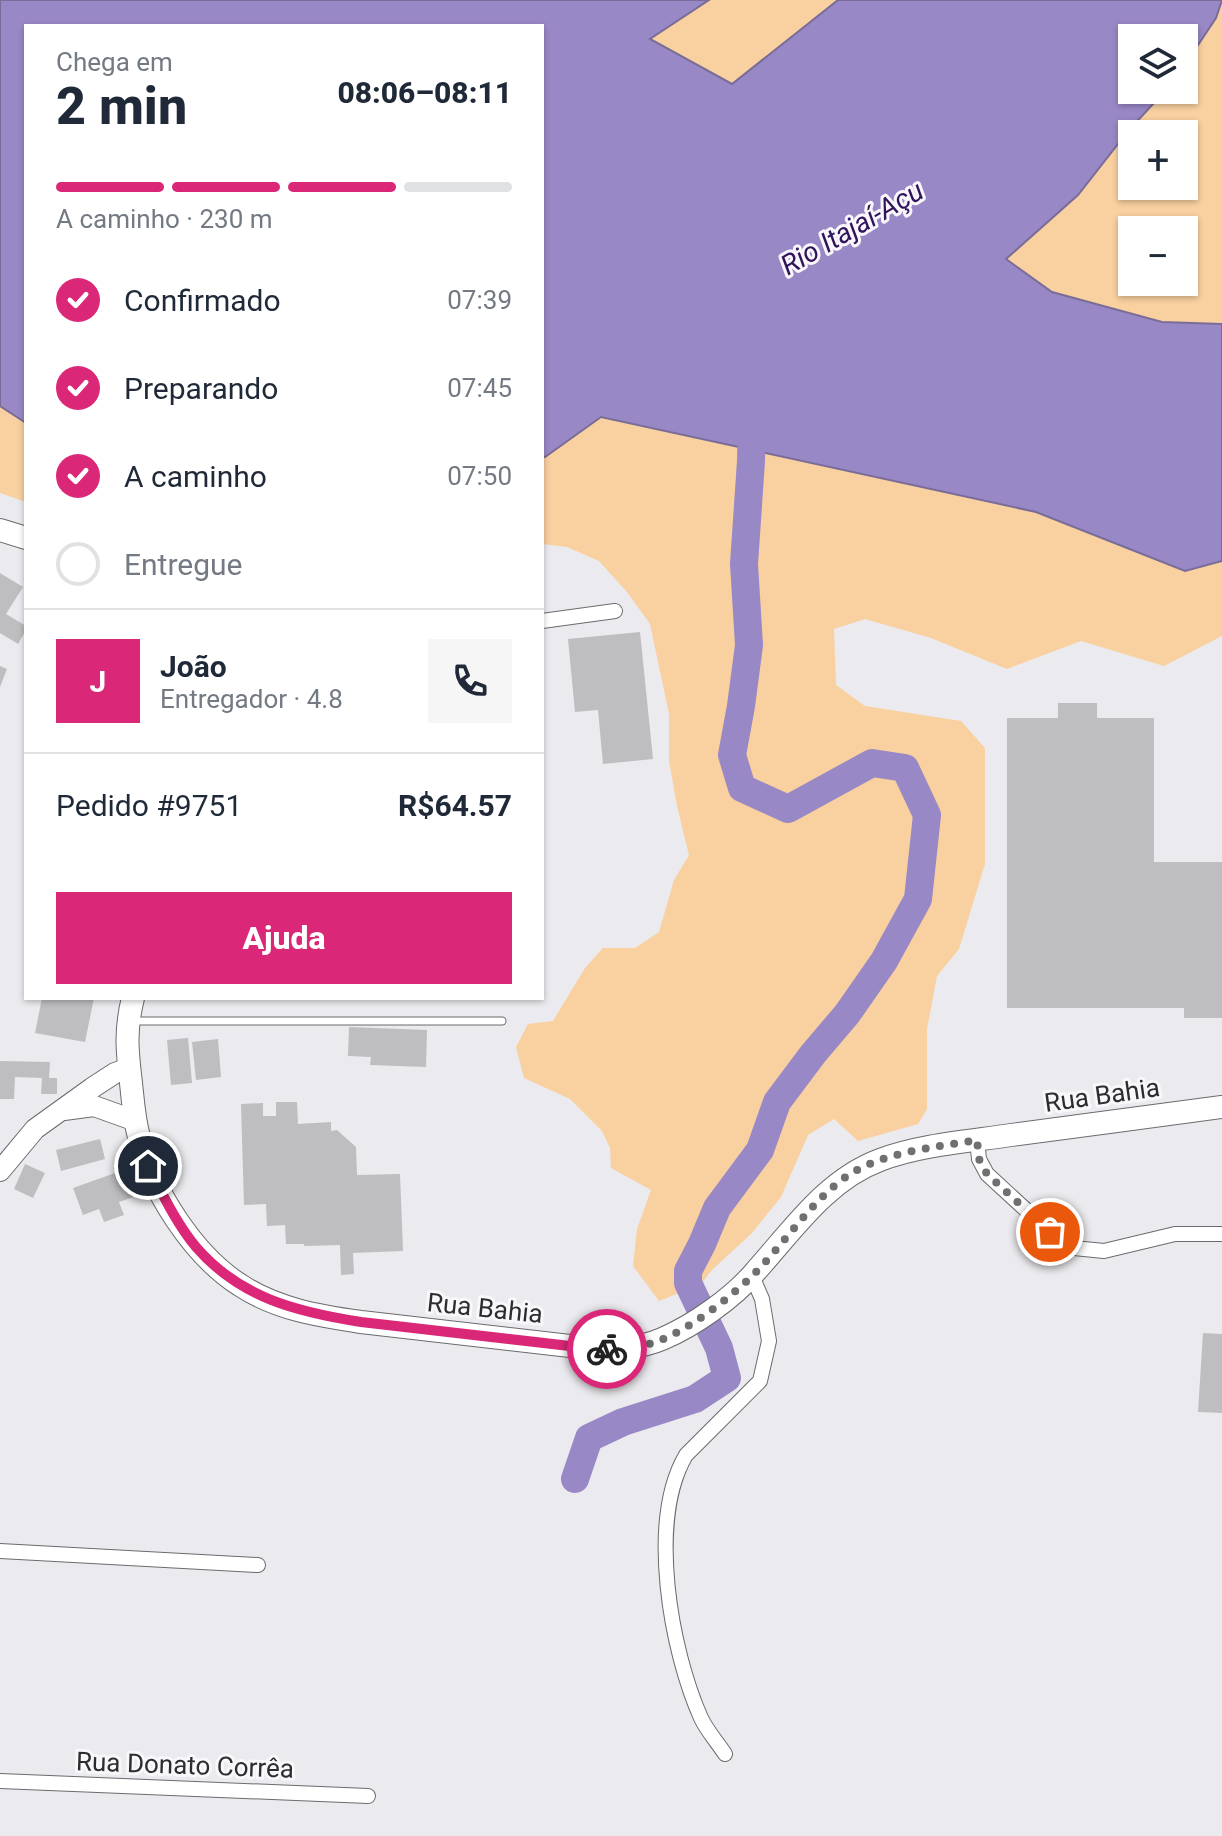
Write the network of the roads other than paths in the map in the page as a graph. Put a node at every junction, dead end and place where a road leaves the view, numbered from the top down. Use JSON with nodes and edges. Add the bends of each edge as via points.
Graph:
{"nodes":[{"id":1,"x":0,"y":530,"type":"edge"},
{"id":2,"x":24,"y":537,"type":"edge"},
{"id":3,"x":615,"y":611,"type":"dead end"},
{"id":4,"x":544,"y":621,"type":"edge"},
{"id":5,"x":132,"y":1000,"type":"edge"},
{"id":6,"x":127,"y":1021,"type":"junction"},
{"id":7,"x":502,"y":1021,"type":"dead end"},
{"id":8,"x":129,"y":1068,"type":"junction"},
{"id":9,"x":93,"y":1097,"type":"junction"},
{"id":10,"x":1222,"y":1107,"type":"edge"},
{"id":11,"x":136,"y":1121,"type":"junction"},
{"id":12,"x":977,"y":1140,"type":"junction"},
{"id":13,"x":0,"y":1171,"type":"edge"},
{"id":14,"x":1222,"y":1234,"type":"edge"},
{"id":15,"x":752,"y":1276,"type":"junction"},
{"id":16,"x":0,"y":1551,"type":"edge"},
{"id":17,"x":258,"y":1565,"type":"dead end"},
{"id":18,"x":725,"y":1754,"type":"dead end"},
{"id":19,"x":0,"y":1781,"type":"edge"},
{"id":20,"x":368,"y":1796,"type":"dead end"}],
"edges":[{"from":1,"to":2,"type":"main road"},
{"from":3,"to":4,"type":"street"},
{"from":5,"to":6,"type":"main road","name":"Rua Bahia"},
{"from":6,"to":7,"type":"lane"},
{"from":6,"to":8,"type":"main road","name":"Rua Bahia"},
{"from":8,"to":9,"type":"street","via":[[115,1073]]},
{"from":8,"to":11,"type":"main road","name":"Rua Bahia"},
{"from":9,"to":11,"type":"street"},
{"from":9,"to":13,"type":"street","via":[[35,1129]]},
{"from":10,"to":12,"type":"main road","name":"Rua Bahia"},
{"from":11,"to":15,"type":"main road","name":"Rua Bahia","via":[[148,1166],[194,1245],[240,1285],[290,1308],[361,1322],[596,1349],[627,1348],[661,1340],[690,1324]]},
{"from":12,"to":14,"type":"street","via":[[987,1174],[1074,1248],[1104,1251],[1175,1234]]},
{"from":12,"to":15,"type":"main road","name":"Rua Bahia","via":[[881,1159],[844,1177]]},
{"from":15,"to":18,"type":"street","via":[[769,1341],[760,1381],[686,1455],[668,1507],[666,1571],[675,1640],[702,1720]]},
{"from":16,"to":17,"type":"street"},
{"from":19,"to":20,"type":"street","name":"Rua Donato Corrêa"}]}
